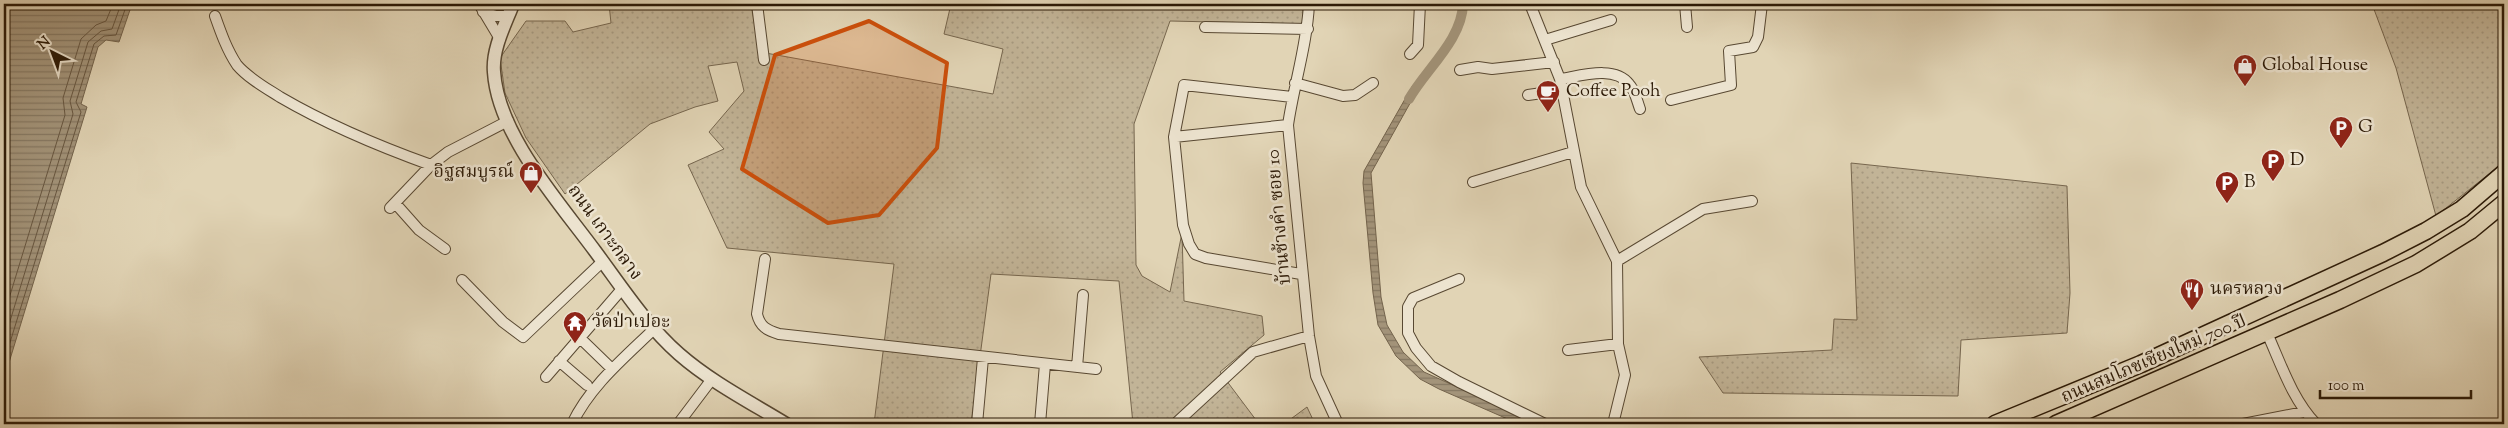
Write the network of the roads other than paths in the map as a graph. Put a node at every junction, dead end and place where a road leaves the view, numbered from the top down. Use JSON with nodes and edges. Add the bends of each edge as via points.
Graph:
{"nodes":[{"id":1,"x":757,"y":4,"type":"edge"},
{"id":2,"x":1309,"y":4,"type":"edge"},
{"id":3,"x":1420,"y":4,"type":"edge"},
{"id":4,"x":1530,"y":4,"type":"edge"},
{"id":5,"x":1685,"y":4,"type":"edge"},
{"id":6,"x":1762,"y":4,"type":"edge"},
{"id":7,"x":481,"y":8,"type":"edge"},
{"id":8,"x":510,"y":10,"type":"edge"},
{"id":9,"x":215,"y":16,"type":"dead end"},
{"id":10,"x":1611,"y":20,"type":"dead end"},
{"id":11,"x":1205,"y":27,"type":"dead end"},
{"id":12,"x":1687,"y":27,"type":"dead end"},
{"id":13,"x":1308,"y":29,"type":"junction"},
{"id":14,"x":500,"y":39,"type":"junction"},
{"id":15,"x":1545,"y":40,"type":"junction"},
{"id":16,"x":1410,"y":54,"type":"dead end"},
{"id":17,"x":764,"y":60,"type":"dead end"},
{"id":18,"x":1554,"y":62,"type":"junction"},
{"id":19,"x":1460,"y":70,"type":"dead end"},
{"id":20,"x":1560,"y":78,"type":"junction"},
{"id":21,"x":1295,"y":83,"type":"junction"},
{"id":22,"x":1373,"y":83,"type":"dead end"},
{"id":23,"x":1563,"y":90,"type":"junction"},
{"id":24,"x":1528,"y":95,"type":"dead end"},
{"id":25,"x":1292,"y":97,"type":"junction"},
{"id":26,"x":1671,"y":100,"type":"dead end"},
{"id":27,"x":1640,"y":109,"type":"dead end"},
{"id":28,"x":508,"y":121,"type":"junction"},
{"id":29,"x":1288,"y":125,"type":"junction"},
{"id":30,"x":1174,"y":137,"type":"junction"},
{"id":31,"x":1573,"y":152,"type":"junction"},
{"id":32,"x":431,"y":165,"type":"junction"},
{"id":33,"x":2504,"y":173,"type":"edge"},
{"id":34,"x":1473,"y":182,"type":"dead end"},
{"id":35,"x":1752,"y":201,"type":"dead end"},
{"id":36,"x":2504,"y":203,"type":"edge"},
{"id":37,"x":445,"y":248,"type":"dead end"},
{"id":38,"x":765,"y":258,"type":"dead end"},
{"id":39,"x":603,"y":261,"type":"junction"},
{"id":40,"x":1617,"y":261,"type":"junction"},
{"id":41,"x":1302,"y":274,"type":"junction"},
{"id":42,"x":1459,"y":279,"type":"dead end"},
{"id":43,"x":462,"y":280,"type":"dead end"},
{"id":44,"x":622,"y":289,"type":"junction"},
{"id":45,"x":1082,"y":295,"type":"dead end"},
{"id":46,"x":654,"y":329,"type":"junction"},
{"id":47,"x":2267,"y":332,"type":"junction"},
{"id":48,"x":1309,"y":336,"type":"junction"},
{"id":49,"x":580,"y":338,"type":"junction"},
{"id":50,"x":1618,"y":344,"type":"junction"},
{"id":51,"x":1568,"y":350,"type":"dead end"},
{"id":52,"x":983,"y":358,"type":"junction"},
{"id":53,"x":559,"y":361,"type":"junction"},
{"id":54,"x":1044,"y":364,"type":"junction"},
{"id":55,"x":1077,"y":367,"type":"junction"},
{"id":56,"x":612,"y":369,"type":"junction"},
{"id":57,"x":1096,"y":369,"type":"dead end"},
{"id":58,"x":546,"y":377,"type":"dead end"},
{"id":59,"x":712,"y":379,"type":"junction"},
{"id":60,"x":586,"y":385,"type":"dead end"},
{"id":61,"x":2304,"y":412,"type":"junction"},
{"id":62,"x":1614,"y":423,"type":"edge"},
{"id":63,"x":572,"y":424,"type":"edge"},
{"id":64,"x":678,"y":424,"type":"edge"},
{"id":65,"x":786,"y":424,"type":"edge"},
{"id":66,"x":977,"y":424,"type":"edge"},
{"id":67,"x":1040,"y":424,"type":"edge"},
{"id":68,"x":1175,"y":424,"type":"edge"},
{"id":69,"x":1338,"y":424,"type":"edge"},
{"id":70,"x":1545,"y":424,"type":"edge"},
{"id":71,"x":1994,"y":424,"type":"edge"},
{"id":72,"x":2056,"y":424,"type":"edge"},
{"id":73,"x":2243,"y":424,"type":"edge"},
{"id":74,"x":2316,"y":424,"type":"edge"}],
"edges":[{"from":1,"to":17,"type":"street"},
{"from":2,"to":13,"type":"street","name":"บ้านช้างคำ ซอย 10"},
{"from":3,"to":16,"type":"street","via":[[1418,45]]},
{"from":4,"to":15,"type":"street"},
{"from":5,"to":12,"type":"street"},
{"from":6,"to":26,"type":"street","via":[[1758,37],[1752,47],[1728,50],[1731,85]]},
{"from":7,"to":8,"type":"street","via":[[496,16]]},
{"from":7,"to":14,"type":"street"},
{"from":8,"to":14,"type":"street","name":"ถนน เกาะกลาง"},
{"from":9,"to":32,"type":"street","via":[[222,38],[238,65],[260,84],[311,115],[375,145]]},
{"from":10,"to":15,"type":"street"},
{"from":11,"to":13,"type":"street"},
{"from":13,"to":21,"type":"street","name":"บ้านช้างคำ ซอย 10"},
{"from":14,"to":28,"type":"street","name":"ถนน เกาะกลาง","via":[[494,56],[494,73]]},
{"from":15,"to":18,"type":"street"},
{"from":18,"to":19,"type":"street"},
{"from":18,"to":20,"type":"street"},
{"from":20,"to":23,"type":"street"},
{"from":20,"to":27,"type":"street","via":[[1605,73],[1622,77],[1631,86]]},
{"from":21,"to":22,"type":"street","via":[[1343,96],[1355,95]]},
{"from":21,"to":25,"type":"street","name":"บ้านช้างคำ ซอย 10"},
{"from":23,"to":24,"type":"street"},
{"from":23,"to":31,"type":"street"},
{"from":25,"to":29,"type":"street","name":"บ้านช้างคำ ซอย 10"},
{"from":25,"to":30,"type":"street","via":[[1184,85]]},
{"from":28,"to":32,"type":"street","via":[[448,152]]},
{"from":28,"to":39,"type":"street","name":"ถนน เกาะกลาง","via":[[536,170]]},
{"from":29,"to":30,"type":"street"},
{"from":29,"to":41,"type":"street","name":"บ้านช้างคำ ซอย 10"},
{"from":30,"to":41,"type":"street","via":[[1183,225],[1196,254]]},
{"from":31,"to":34,"type":"street"},
{"from":31,"to":40,"type":"street","via":[[1582,187]]},
{"from":32,"to":37,"type":"street","via":[[393,206]]},
{"from":33,"to":71,"type":"main road","name":"ถนนสมโภชเชียงใหม่ 700 ปี","via":[[2462,209],[2383,253],[2141,364]]},
{"from":35,"to":40,"type":"street","via":[[1704,209]]},
{"from":36,"to":47,"type":"main road","name":"ถนนสมโภชเชียงใหม่ 700 ปี","via":[[2470,231],[2416,264]]},
{"from":38,"to":52,"type":"street","via":[[757,314],[766,330]]},
{"from":39,"to":43,"type":"street","via":[[523,337],[503,322]]},
{"from":39,"to":44,"type":"street","name":"ถนน เกาะกลาง"},
{"from":40,"to":50,"type":"street"},
{"from":41,"to":48,"type":"street","name":"บ้านช้างคำ ซอย 10"},
{"from":42,"to":70,"type":"street","via":[[1413,298],[1408,307],[1408,333],[1416,348],[1431,366]]},
{"from":44,"to":46,"type":"street","name":"ถนน เกาะกลาง"},
{"from":44,"to":49,"type":"street"},
{"from":45,"to":55,"type":"street"},
{"from":46,"to":56,"type":"street"},
{"from":46,"to":59,"type":"street","name":"ถนน เกาะกลาง","via":[[678,354]]},
{"from":47,"to":61,"type":"street"},
{"from":47,"to":72,"type":"main road","name":"ถนนสมโภชเชียงใหม่ 700 ปี"},
{"from":48,"to":68,"type":"street","via":[[1253,352]]},
{"from":48,"to":69,"type":"street","name":"บ้านช้างคำ ซอย 10","via":[[1316,376]]},
{"from":49,"to":53,"type":"street"},
{"from":49,"to":56,"type":"street"},
{"from":50,"to":51,"type":"street"},
{"from":50,"to":62,"type":"street","via":[[1625,375]]},
{"from":52,"to":54,"type":"street"},
{"from":52,"to":66,"type":"street"},
{"from":53,"to":58,"type":"street"},
{"from":53,"to":60,"type":"street"},
{"from":54,"to":55,"type":"street"},
{"from":54,"to":67,"type":"street"},
{"from":55,"to":57,"type":"street"},
{"from":56,"to":63,"type":"street"},
{"from":59,"to":64,"type":"street"},
{"from":59,"to":65,"type":"street","name":"ถนน เกาะกลาง"},
{"from":61,"to":73,"type":"street"},
{"from":61,"to":74,"type":"street"}]}
